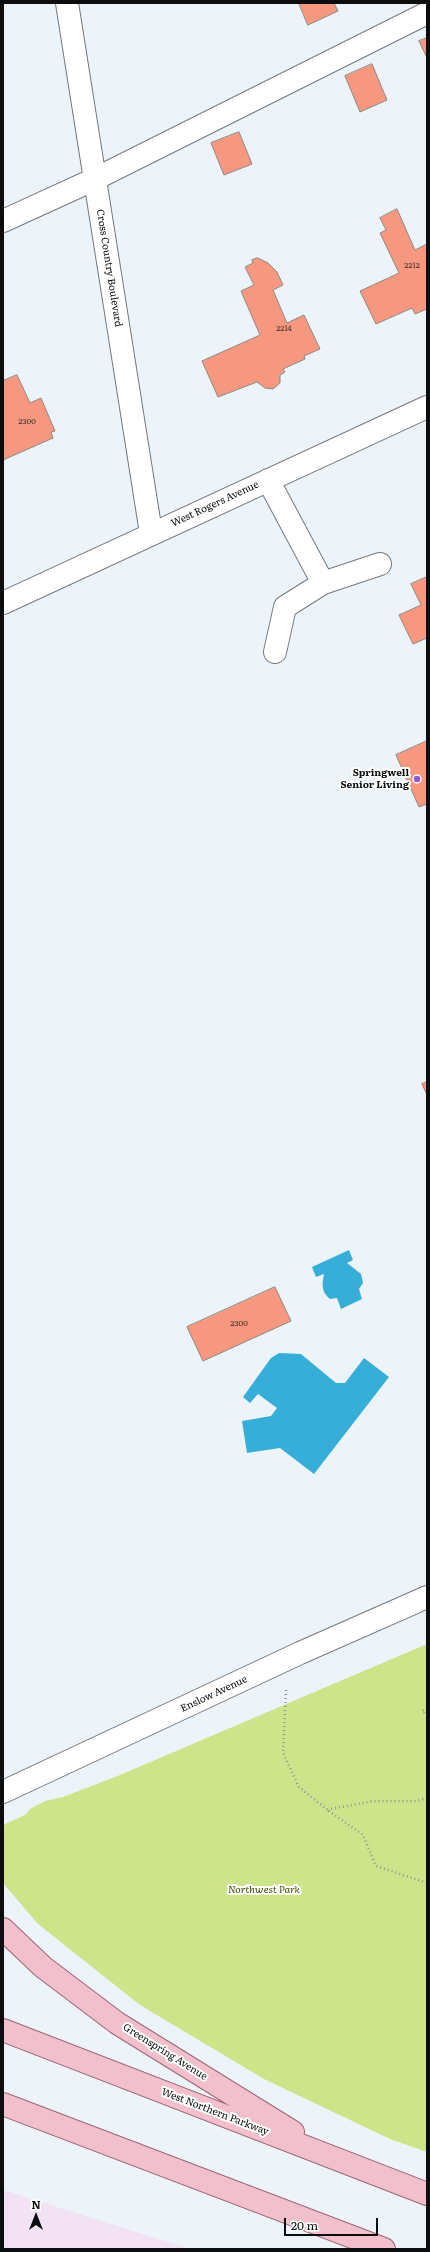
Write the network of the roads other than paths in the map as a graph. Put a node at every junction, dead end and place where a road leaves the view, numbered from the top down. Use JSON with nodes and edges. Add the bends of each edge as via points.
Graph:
{"nodes":[{"id":1,"x":68,"y":3,"type":"edge"},
{"id":2,"x":427,"y":13,"type":"edge"},
{"id":3,"x":95,"y":179,"type":"junction"},
{"id":4,"x":3,"y":221,"type":"edge"},
{"id":5,"x":427,"y":407,"type":"edge"},
{"id":6,"x":268,"y":480,"type":"junction"},
{"id":7,"x":151,"y":534,"type":"junction"},
{"id":8,"x":380,"y":564,"type":"dead end"},
{"id":9,"x":323,"y":583,"type":"junction"},
{"id":10,"x":3,"y":603,"type":"edge"},
{"id":11,"x":275,"y":652,"type":"dead end"},
{"id":12,"x":427,"y":1597,"type":"edge"},
{"id":13,"x":3,"y":1792,"type":"edge"},
{"id":14,"x":3,"y":1929,"type":"edge"},
{"id":15,"x":3,"y":2030,"type":"edge"},
{"id":16,"x":3,"y":2104,"type":"edge"},
{"id":17,"x":338,"y":2160,"type":"junction"},
{"id":18,"x":427,"y":2194,"type":"edge"},
{"id":19,"x":384,"y":2249,"type":"edge"}],
"edges":[{"from":1,"to":3,"type":"street","name":"Cross Country Boulevard"},
{"from":2,"to":3,"type":"street"},
{"from":3,"to":4,"type":"street"},
{"from":3,"to":7,"type":"street","name":"Cross Country Boulevard"},
{"from":5,"to":6,"type":"street","name":"West Rogers Avenue"},
{"from":6,"to":7,"type":"street","name":"West Rogers Avenue"},
{"from":6,"to":9,"type":"street"},
{"from":7,"to":10,"type":"street","name":"West Rogers Avenue"},
{"from":8,"to":9,"type":"street"},
{"from":9,"to":11,"type":"street","via":[[285,607]]},
{"from":12,"to":13,"type":"street","name":"Enslow Avenue"},
{"from":14,"to":17,"type":"main road","name":"Greenspring Avenue","via":[[43,1967],[117,2023]]},
{"from":15,"to":17,"type":"main road","name":"West Northern Parkway"},
{"from":16,"to":19,"type":"main road"},
{"from":17,"to":18,"type":"main road","name":"West Northern Parkway"}]}
